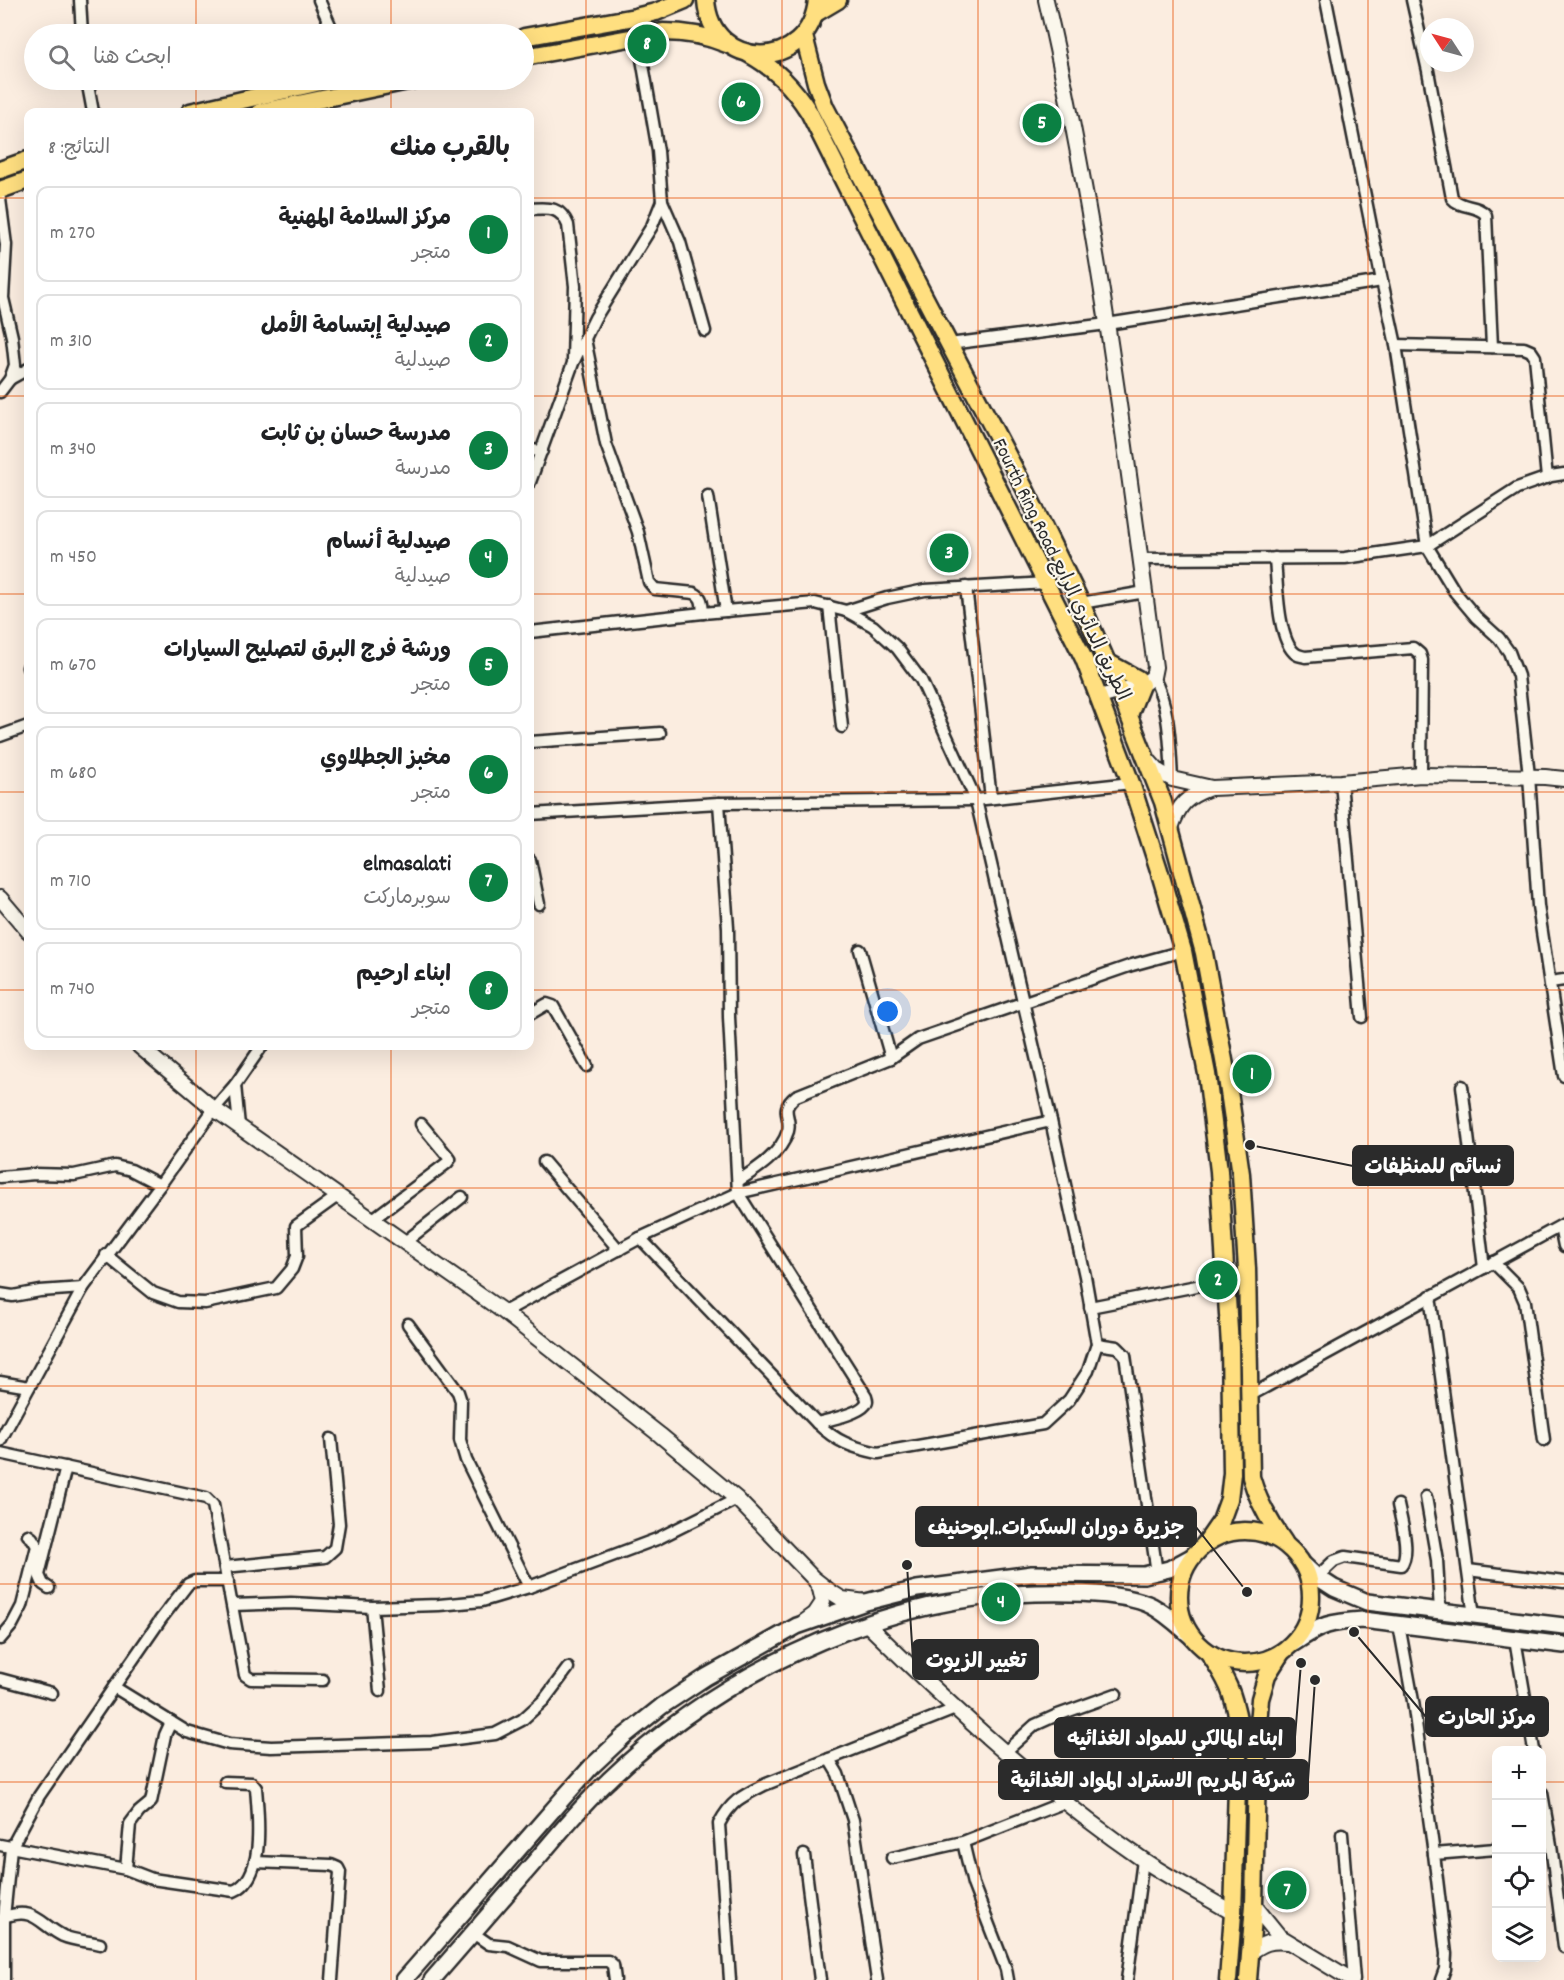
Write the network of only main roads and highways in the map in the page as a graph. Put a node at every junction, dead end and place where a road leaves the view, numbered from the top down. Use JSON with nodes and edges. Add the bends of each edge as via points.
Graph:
{"nodes":[{"id":1,"x":685,"y":0,"type":"edge"},
{"id":2,"x":706,"y":0,"type":"edge"},
{"id":3,"x":838,"y":0,"type":"edge"},
{"id":4,"x":816,"y":6,"type":"edge"},
{"id":5,"x":534,"y":35,"type":"edge"},
{"id":6,"x":804,"y":36,"type":"junction"},
{"id":7,"x":727,"y":44,"type":"junction"},
{"id":8,"x":749,"y":54,"type":"junction"},
{"id":9,"x":534,"y":55,"type":"edge"},
{"id":10,"x":286,"y":90,"type":"edge"},
{"id":11,"x":365,"y":90,"type":"edge"},
{"id":12,"x":207,"y":108,"type":"edge"},
{"id":13,"x":279,"y":108,"type":"edge"},
{"id":14,"x":24,"y":161,"type":"edge"},
{"id":15,"x":0,"y":170,"type":"edge"},
{"id":16,"x":24,"y":181,"type":"edge"},
{"id":17,"x":0,"y":190,"type":"edge"},
{"id":18,"x":1107,"y":662,"type":"junction"},
{"id":19,"x":1129,"y":715,"type":"junction"},
{"id":20,"x":1284,"y":1542,"type":"junction"},
{"id":21,"x":1199,"y":1550,"type":"junction"},
{"id":22,"x":1304,"y":1564,"type":"junction"},
{"id":23,"x":1564,"y":1626,"type":"edge"},
{"id":24,"x":1192,"y":1637,"type":"junction"},
{"id":25,"x":1564,"y":1645,"type":"edge"},
{"id":26,"x":1288,"y":1648,"type":"junction"},
{"id":27,"x":1208,"y":1652,"type":"junction"},
{"id":28,"x":512,"y":1854,"type":"junction"},
{"id":29,"x":529,"y":1868,"type":"junction"},
{"id":30,"x":404,"y":1980,"type":"edge"},
{"id":31,"x":432,"y":1980,"type":"edge"},
{"id":32,"x":1228,"y":1980,"type":"edge"},
{"id":33,"x":1248,"y":1980,"type":"edge"}],
"edges":[{"from":1,"to":5,"type":"main road","via":[[635,17]]},
{"from":2,"to":7,"type":"main road","via":[[712,25]]},
{"from":3,"to":4,"type":"main road"},
{"from":4,"to":6,"type":"main road"},
{"from":6,"to":8,"type":"main road","via":[[779,52]]},
{"from":6,"to":18,"type":"main road","via":[[825,107],[1081,603]]},
{"from":7,"to":8,"type":"main road","name":"Fourth Ring Road الطريق الدائري الرابع"},
{"from":7,"to":9,"type":"main road","name":"Fourth Ring Road الطريق الدائري الرابع","via":[[686,32],[663,33]]},
{"from":8,"to":21,"type":"main road","name":"Fourth Ring Road الطريق الدائري الرابع","via":[[782,76],[809,112],[1046,583],[1098,693],[1159,870],[1183,951],[1207,1074],[1220,1171],[1227,1280],[1232,1473],[1221,1521]]},
{"from":10,"to":12,"type":"main road"},
{"from":11,"to":13,"type":"main road"},
{"from":14,"to":15,"type":"main road"},
{"from":16,"to":17,"type":"main road"},
{"from":18,"to":19,"type":"main road"},
{"from":18,"to":19,"type":"main road","via":[[1145,680]]},
{"from":19,"to":20,"type":"main road","via":[[1163,802],[1204,953],[1238,1151],[1247,1269],[1251,1477],[1264,1512]]},
{"from":20,"to":21,"type":"main road","via":[[1269,1534],[1236,1531]]},
{"from":20,"to":22,"type":"main road"},
{"from":21,"to":24,"type":"main road","via":[[1185,1568],[1179,1596],[1180,1611]]},
{"from":21,"to":28,"type":"main road","via":[[1157,1573],[1032,1574],[917,1589],[797,1626],[706,1677],[639,1724],[591,1767]]},
{"from":22,"to":23,"type":"main road","via":[[1334,1588],[1367,1602]]},
{"from":22,"to":26,"type":"main road","via":[[1311,1588],[1310,1613],[1304,1629]]},
{"from":24,"to":27,"type":"main road"},
{"from":24,"to":29,"type":"main road","via":[[1150,1605],[1089,1594],[981,1597],[867,1624],[761,1670],[675,1724],[608,1780]]},
{"from":25,"to":26,"type":"main road","via":[[1363,1620],[1316,1628]]},
{"from":26,"to":27,"type":"main road","via":[[1260,1661],[1237,1663]]},
{"from":26,"to":33,"type":"main road","via":[[1268,1675],[1260,1699]]},
{"from":27,"to":32,"type":"main road","via":[[1226,1678],[1239,1724]]},
{"from":28,"to":29,"type":"main road"},
{"from":28,"to":30,"type":"main road"},
{"from":29,"to":31,"type":"main road"}]}
